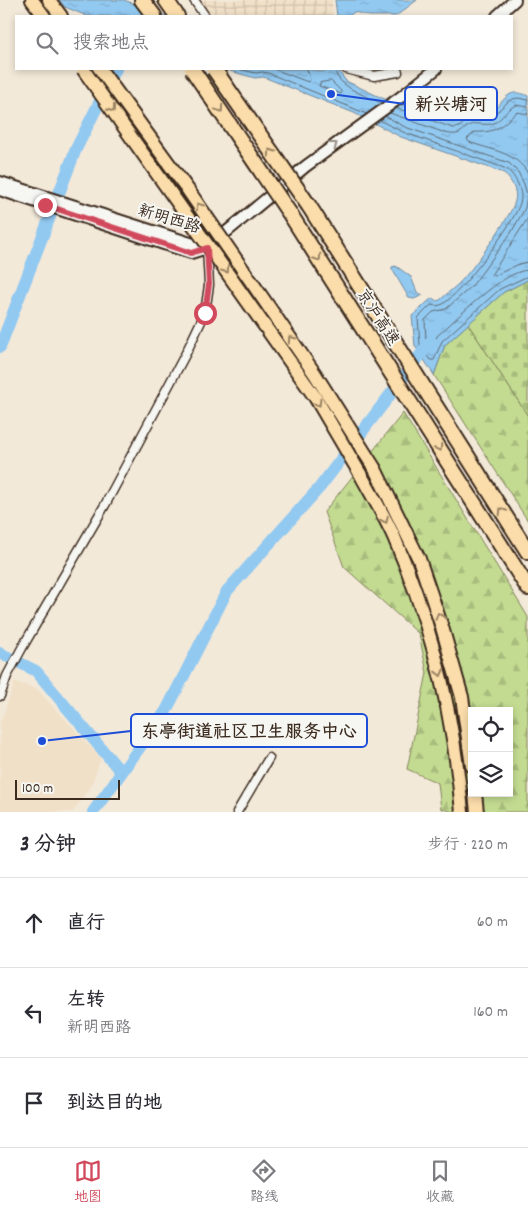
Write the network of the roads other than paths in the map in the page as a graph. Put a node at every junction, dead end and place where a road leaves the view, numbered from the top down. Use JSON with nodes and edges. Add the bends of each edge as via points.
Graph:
{"nodes":[{"id":1,"x":32,"y":0,"type":"edge"},
{"id":2,"x":49,"y":0,"type":"edge"},
{"id":3,"x":142,"y":0,"type":"edge"},
{"id":4,"x":166,"y":0,"type":"edge"},
{"id":5,"x":194,"y":0,"type":"edge"},
{"id":6,"x":515,"y":0,"type":"edge"},
{"id":7,"x":43,"y":15,"type":"edge"},
{"id":8,"x":60,"y":15,"type":"edge"},
{"id":9,"x":153,"y":15,"type":"edge"},
{"id":10,"x":176,"y":15,"type":"edge"},
{"id":11,"x":204,"y":15,"type":"edge"},
{"id":12,"x":498,"y":15,"type":"edge"},
{"id":13,"x":85,"y":70,"type":"edge"},
{"id":14,"x":101,"y":70,"type":"edge"},
{"id":15,"x":193,"y":70,"type":"edge"},
{"id":16,"x":215,"y":70,"type":"edge"},
{"id":17,"x":350,"y":70,"type":"edge"},
{"id":18,"x":435,"y":70,"type":"edge"},
{"id":19,"x":398,"y":72,"type":"dead end"},
{"id":20,"x":0,"y":182,"type":"edge"},
{"id":21,"x":0,"y":190,"type":"edge"},
{"id":22,"x":207,"y":248,"type":"junction"},
{"id":23,"x":528,"y":552,"type":"edge"},
{"id":24,"x":528,"y":588,"type":"edge"},
{"id":25,"x":0,"y":696,"type":"edge"},
{"id":26,"x":470,"y":752,"type":"edge"},
{"id":27,"x":269,"y":758,"type":"dead end"},
{"id":28,"x":476,"y":797,"type":"edge"},
{"id":29,"x":236,"y":812,"type":"edge"},
{"id":30,"x":462,"y":812,"type":"edge"},
{"id":31,"x":477,"y":812,"type":"edge"}],
"edges":[{"from":1,"to":7,"type":"highway"},
{"from":2,"to":8,"type":"highway"},
{"from":3,"to":9,"type":"highway"},
{"from":4,"to":10,"type":"highway"},
{"from":5,"to":11,"type":"street"},
{"from":6,"to":12,"type":"street"},
{"from":13,"to":30,"type":"highway","one_way":true,"bridge":true,"via":[[315,397],[393,536],[432,644],[450,720]]},
{"from":26,"to":14,"type":"highway","one_way":true,"bridge":true,"via":[[462,697],[442,628],[419,560],[375,469],[315,374]]},
{"from":15,"to":24,"type":"highway","name":"京沪高速","one_way":true,"bridge":true,"via":[[292,218]]},
{"from":23,"to":16,"type":"highway","name":"京沪高速","one_way":true,"bridge":true,"via":[[309,206]]},
{"from":17,"to":19,"type":"street","via":[[374,76]]},
{"from":22,"to":18,"type":"street","one_way":true,"via":[[306,166]]},
{"from":20,"to":22,"type":"street","name":"新明西路"},
{"from":21,"to":22,"type":"street","name":"新明西路","via":[[191,253]]},
{"from":22,"to":25,"type":"street","via":[[209,284],[205,313],[105,505],[22,648]]},
{"from":27,"to":29,"type":"street"},
{"from":28,"to":31,"type":"highway"}]}
